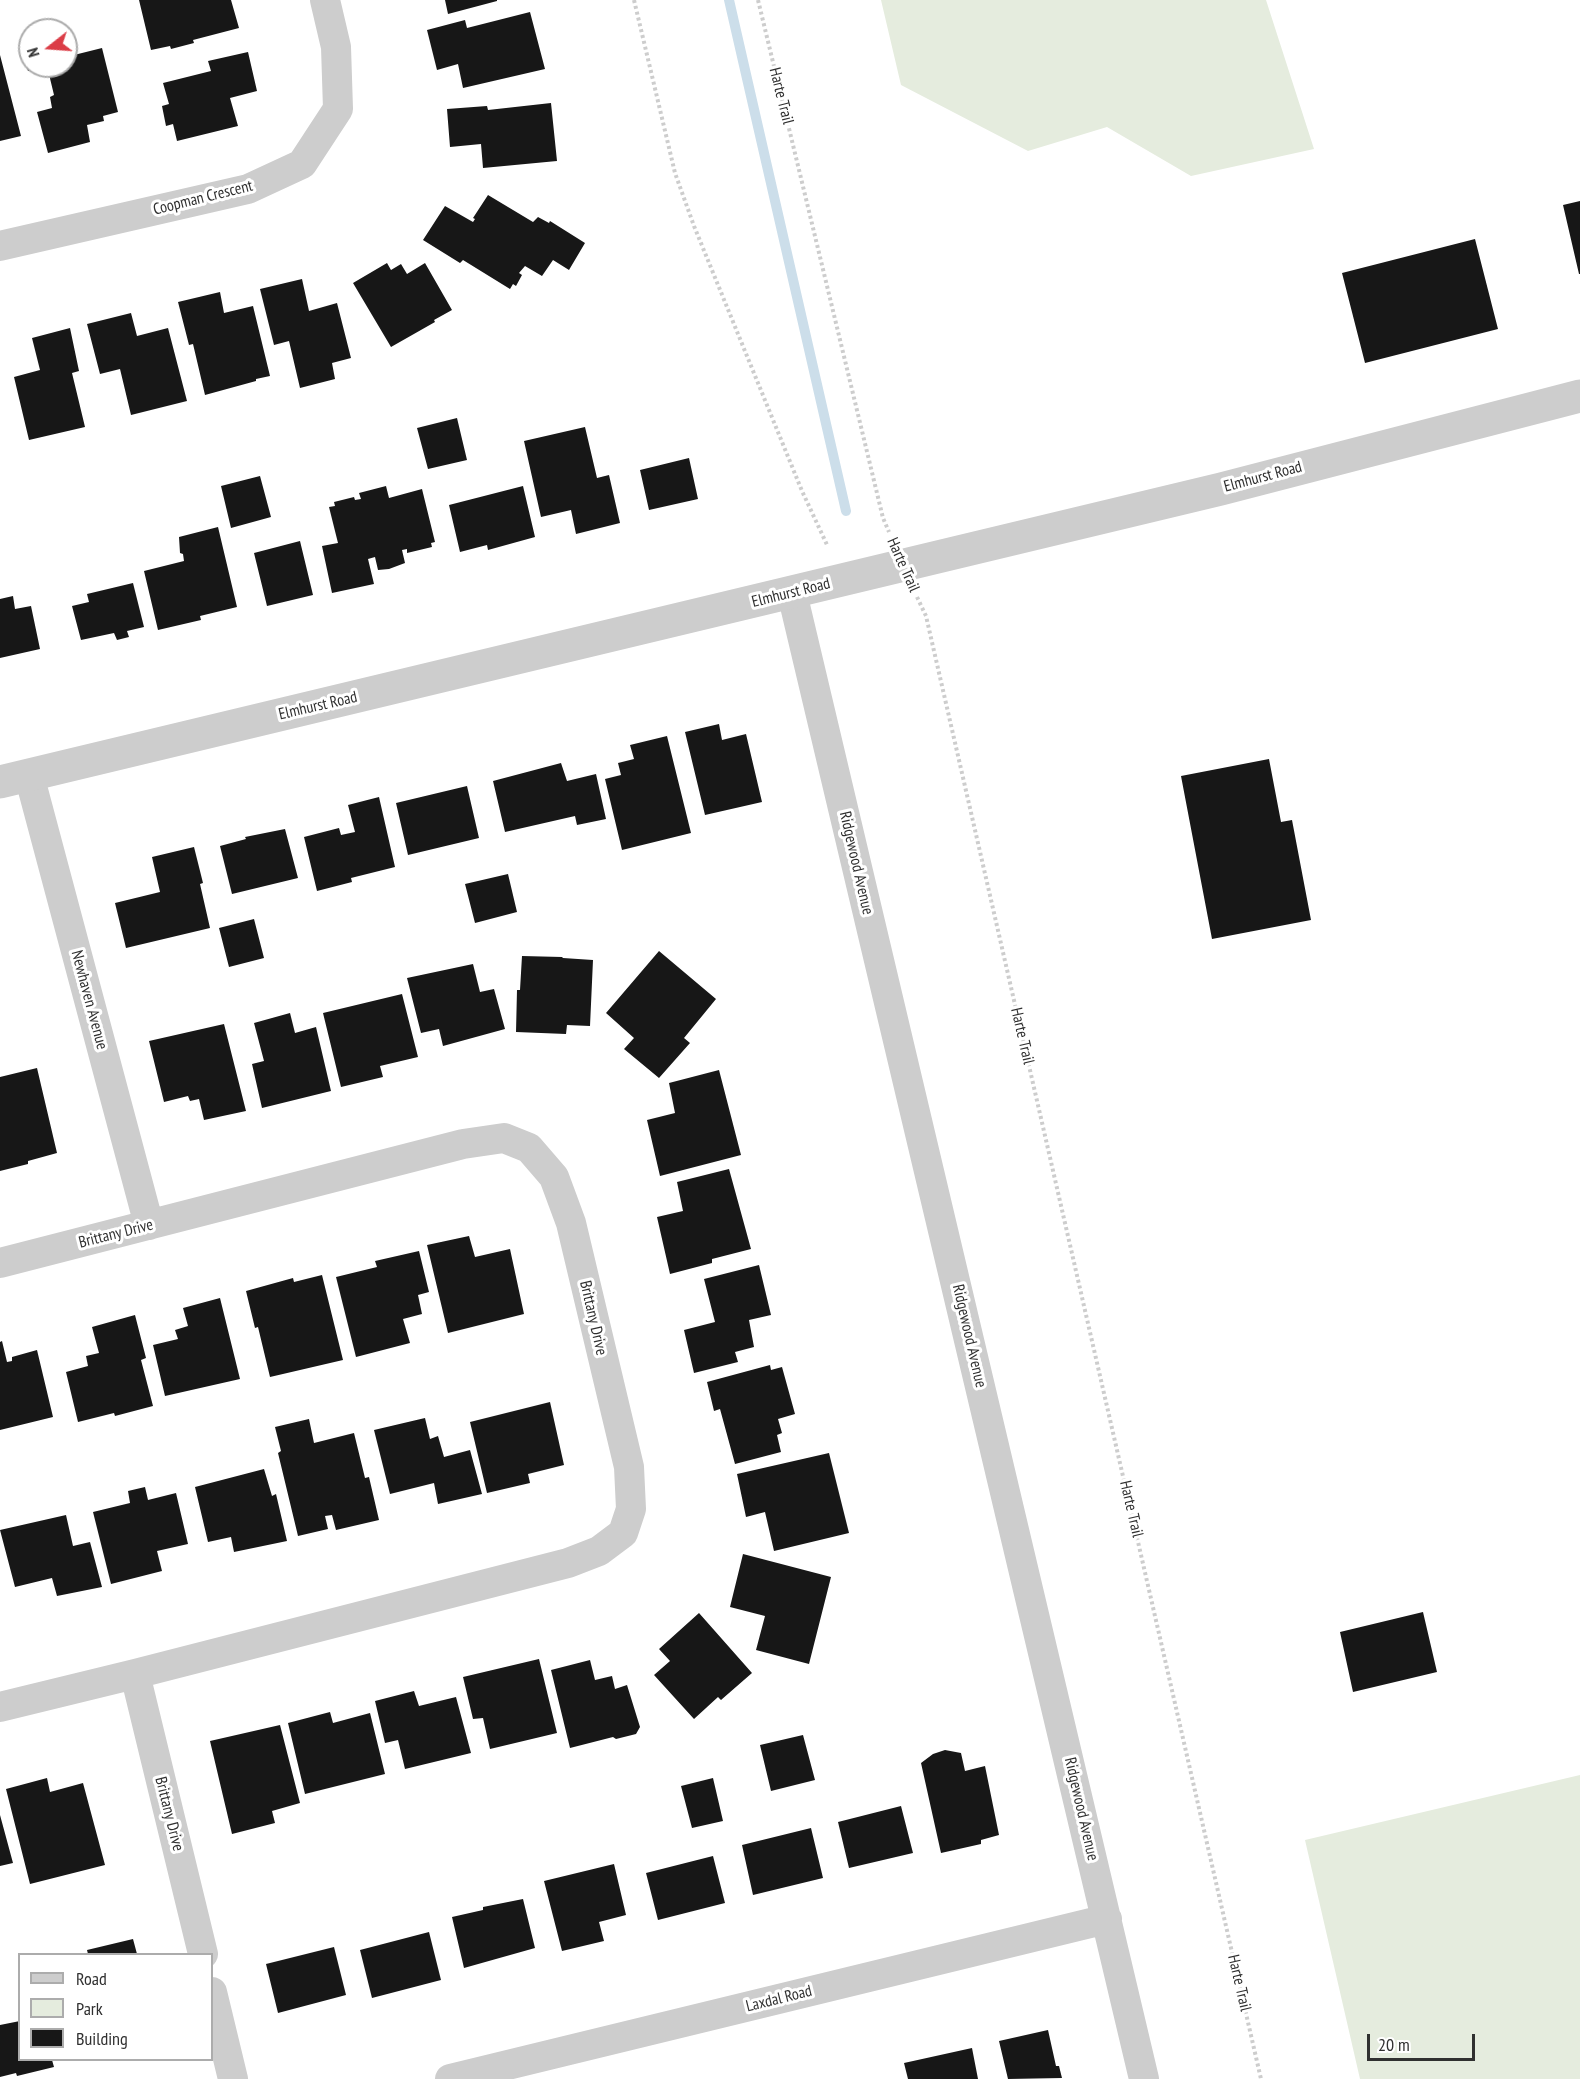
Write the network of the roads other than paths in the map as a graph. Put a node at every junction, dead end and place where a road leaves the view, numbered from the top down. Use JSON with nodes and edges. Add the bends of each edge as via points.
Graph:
{"nodes":[{"id":1,"x":325,"y":0,"type":"edge"},
{"id":2,"x":0,"y":246,"type":"edge"},
{"id":3,"x":1580,"y":396,"type":"edge"},
{"id":4,"x":792,"y":593,"type":"junction"},
{"id":5,"x":15,"y":779,"type":"edge"},
{"id":6,"x":149,"y":1225,"type":"junction"},
{"id":7,"x":0,"y":1263,"type":"edge"},
{"id":8,"x":135,"y":1674,"type":"junction"},
{"id":9,"x":0,"y":1707,"type":"edge"},
{"id":10,"x":1107,"y":1919,"type":"junction"},
{"id":11,"x":202,"y":1953,"type":"edge"},
{"id":12,"x":213,"y":1996,"type":"edge"},
{"id":13,"x":233,"y":2079,"type":"edge"},
{"id":14,"x":450,"y":2079,"type":"edge"},
{"id":15,"x":1144,"y":2079,"type":"edge"}],
"edges":[{"from":1,"to":2,"type":"street","name":"Coopman Crescent","via":[[336,47],[338,110],[302,164],[248,189]]},
{"from":3,"to":4,"type":"street","name":"Elmhurst Road"},
{"from":4,"to":5,"type":"street","name":"Elmhurst Road"},
{"from":4,"to":10,"type":"street","name":"Ridgewood Avenue"},
{"from":5,"to":6,"type":"street","name":"Newhaven Avenue"},
{"from":6,"to":7,"type":"street","name":"Brittany Drive"},
{"from":6,"to":8,"type":"street","name":"Brittany Drive","via":[[463,1144],[504,1138],[529,1148],[554,1177],[571,1222],[629,1467],[631,1509],[623,1533],[599,1551],[568,1563]]},
{"from":8,"to":9,"type":"street","name":"Brittany Drive"},
{"from":8,"to":11,"type":"street","name":"Brittany Drive"},
{"from":10,"to":14,"type":"street","name":"Laxdal Road"},
{"from":10,"to":15,"type":"street","name":"Ridgewood Avenue"},
{"from":12,"to":13,"type":"street"}]}
